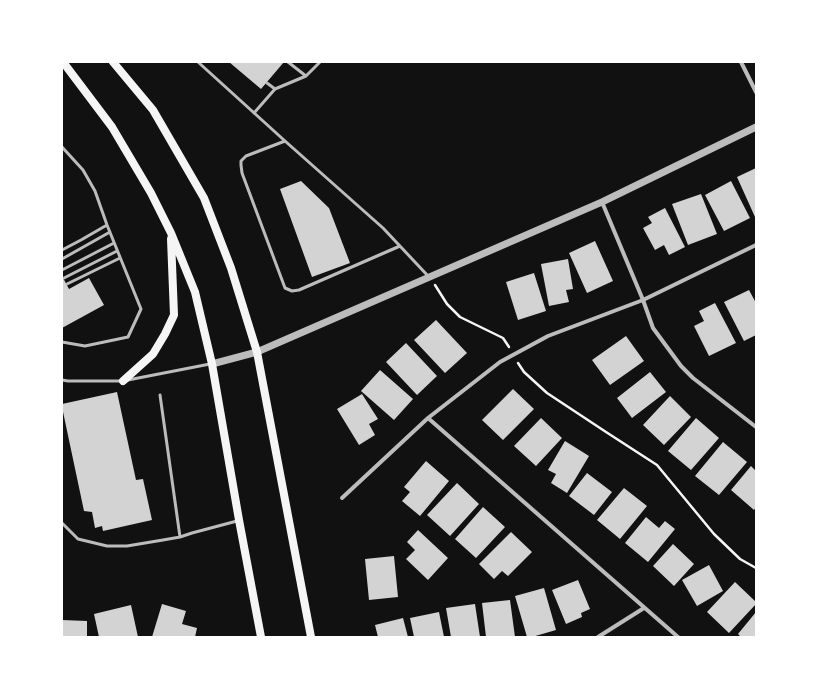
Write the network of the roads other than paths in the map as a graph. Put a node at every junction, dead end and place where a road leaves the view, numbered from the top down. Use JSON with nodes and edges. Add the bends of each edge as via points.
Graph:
{"nodes":[{"id":1,"x":62,"y":62,"type":"edge"},
{"id":2,"x":113,"y":62,"type":"edge"},
{"id":3,"x":198,"y":62,"type":"edge"},
{"id":4,"x":288,"y":62,"type":"edge"},
{"id":5,"x":320,"y":62,"type":"edge"},
{"id":6,"x":741,"y":62,"type":"edge"},
{"id":7,"x":306,"y":76,"type":"junction"},
{"id":8,"x":267,"y":82,"type":"dead end"},
{"id":9,"x":275,"y":89,"type":"junction"},
{"id":10,"x":756,"y":92,"type":"edge"},
{"id":11,"x":254,"y":113,"type":"junction"},
{"id":12,"x":756,"y":127,"type":"edge"},
{"id":13,"x":285,"y":141,"type":"junction"},
{"id":14,"x":62,"y":147,"type":"edge"},
{"id":15,"x":602,"y":202,"type":"junction"},
{"id":16,"x":107,"y":225,"type":"junction"},
{"id":17,"x":110,"y":232,"type":"junction"},
{"id":18,"x":170,"y":232,"type":"junction"},
{"id":19,"x":114,"y":242,"type":"junction"},
{"id":20,"x":756,"y":245,"type":"edge"},
{"id":21,"x":400,"y":246,"type":"junction"},
{"id":22,"x":62,"y":250,"type":"edge"},
{"id":23,"x":118,"y":251,"type":"junction"},
{"id":24,"x":120,"y":258,"type":"junction"},
{"id":25,"x":62,"y":259,"type":"edge"},
{"id":26,"x":62,"y":270,"type":"edge"},
{"id":27,"x":429,"y":277,"type":"junction"},
{"id":28,"x":64,"y":278,"type":"dead end"},
{"id":29,"x":67,"y":284,"type":"dead end"},
{"id":30,"x":644,"y":300,"type":"junction"},
{"id":31,"x":62,"y":342,"type":"edge"},
{"id":32,"x":257,"y":352,"type":"junction"},
{"id":33,"x":212,"y":364,"type":"junction"},
{"id":34,"x":62,"y":380,"type":"edge"},
{"id":35,"x":123,"y":381,"type":"junction"},
{"id":36,"x":160,"y":395,"type":"dead end"},
{"id":37,"x":428,"y":418,"type":"junction"},
{"id":38,"x":756,"y":427,"type":"edge"},
{"id":39,"x":342,"y":498,"type":"dead end"},
{"id":40,"x":239,"y":520,"type":"junction"},
{"id":41,"x":62,"y":523,"type":"edge"},
{"id":42,"x":180,"y":537,"type":"junction"},
{"id":43,"x":644,"y":608,"type":"junction"},
{"id":44,"x":261,"y":637,"type":"edge"},
{"id":45,"x":312,"y":637,"type":"edge"},
{"id":46,"x":598,"y":637,"type":"edge"},
{"id":47,"x":678,"y":637,"type":"edge"}],
"edges":[{"from":1,"to":18,"type":"main road","via":[[112,127],[151,192]]},
{"from":2,"to":32,"type":"main road","via":[[153,110],[204,198],[231,268]]},
{"from":3,"to":11,"type":"lane"},
{"from":4,"to":7,"type":"lane"},
{"from":5,"to":7,"type":"lane"},
{"from":6,"to":10,"type":"street"},
{"from":7,"to":9,"type":"lane"},
{"from":8,"to":9,"type":"lane"},
{"from":9,"to":11,"type":"lane"},
{"from":11,"to":13,"type":"lane"},
{"from":12,"to":15,"type":"street"},
{"from":13,"to":21,"type":"lane"},
{"from":13,"to":21,"type":"lane","via":[[246,156],[241,162],[242,173],[285,288],[299,290]]},
{"from":14,"to":16,"type":"lane","via":[[83,170],[96,191]]},
{"from":15,"to":27,"type":"street"},
{"from":15,"to":30,"type":"street"},
{"from":16,"to":17,"type":"lane"},
{"from":16,"to":22,"type":"lane"},
{"from":17,"to":19,"type":"lane"},
{"from":17,"to":25,"type":"lane"},
{"from":18,"to":33,"type":"main road","via":[[195,292]]},
{"from":18,"to":35,"type":"main road","via":[[174,315],[153,354]]},
{"from":19,"to":23,"type":"lane"},
{"from":19,"to":26,"type":"lane"},
{"from":20,"to":30,"type":"street"},
{"from":21,"to":27,"type":"lane"},
{"from":23,"to":24,"type":"lane"},
{"from":23,"to":28,"type":"lane"},
{"from":24,"to":29,"type":"lane"},
{"from":24,"to":31,"type":"lane","via":[[141,309],[128,337],[85,346]]},
{"from":27,"to":32,"type":"street"},
{"from":30,"to":37,"type":"street","via":[[548,336],[500,362]]},
{"from":30,"to":38,"type":"street","via":[[653,328],[681,366]]},
{"from":32,"to":33,"type":"street"},
{"from":32,"to":45,"type":"main road"},
{"from":33,"to":35,"type":"lane"},
{"from":33,"to":40,"type":"main road"},
{"from":34,"to":35,"type":"lane"},
{"from":36,"to":42,"type":"lane"},
{"from":37,"to":39,"type":"street"},
{"from":37,"to":43,"type":"street"},
{"from":40,"to":42,"type":"lane"},
{"from":40,"to":44,"type":"main road"},
{"from":41,"to":42,"type":"lane","via":[[78,539],[107,546],[127,546]]},
{"from":43,"to":46,"type":"street"},
{"from":43,"to":47,"type":"street"}]}
